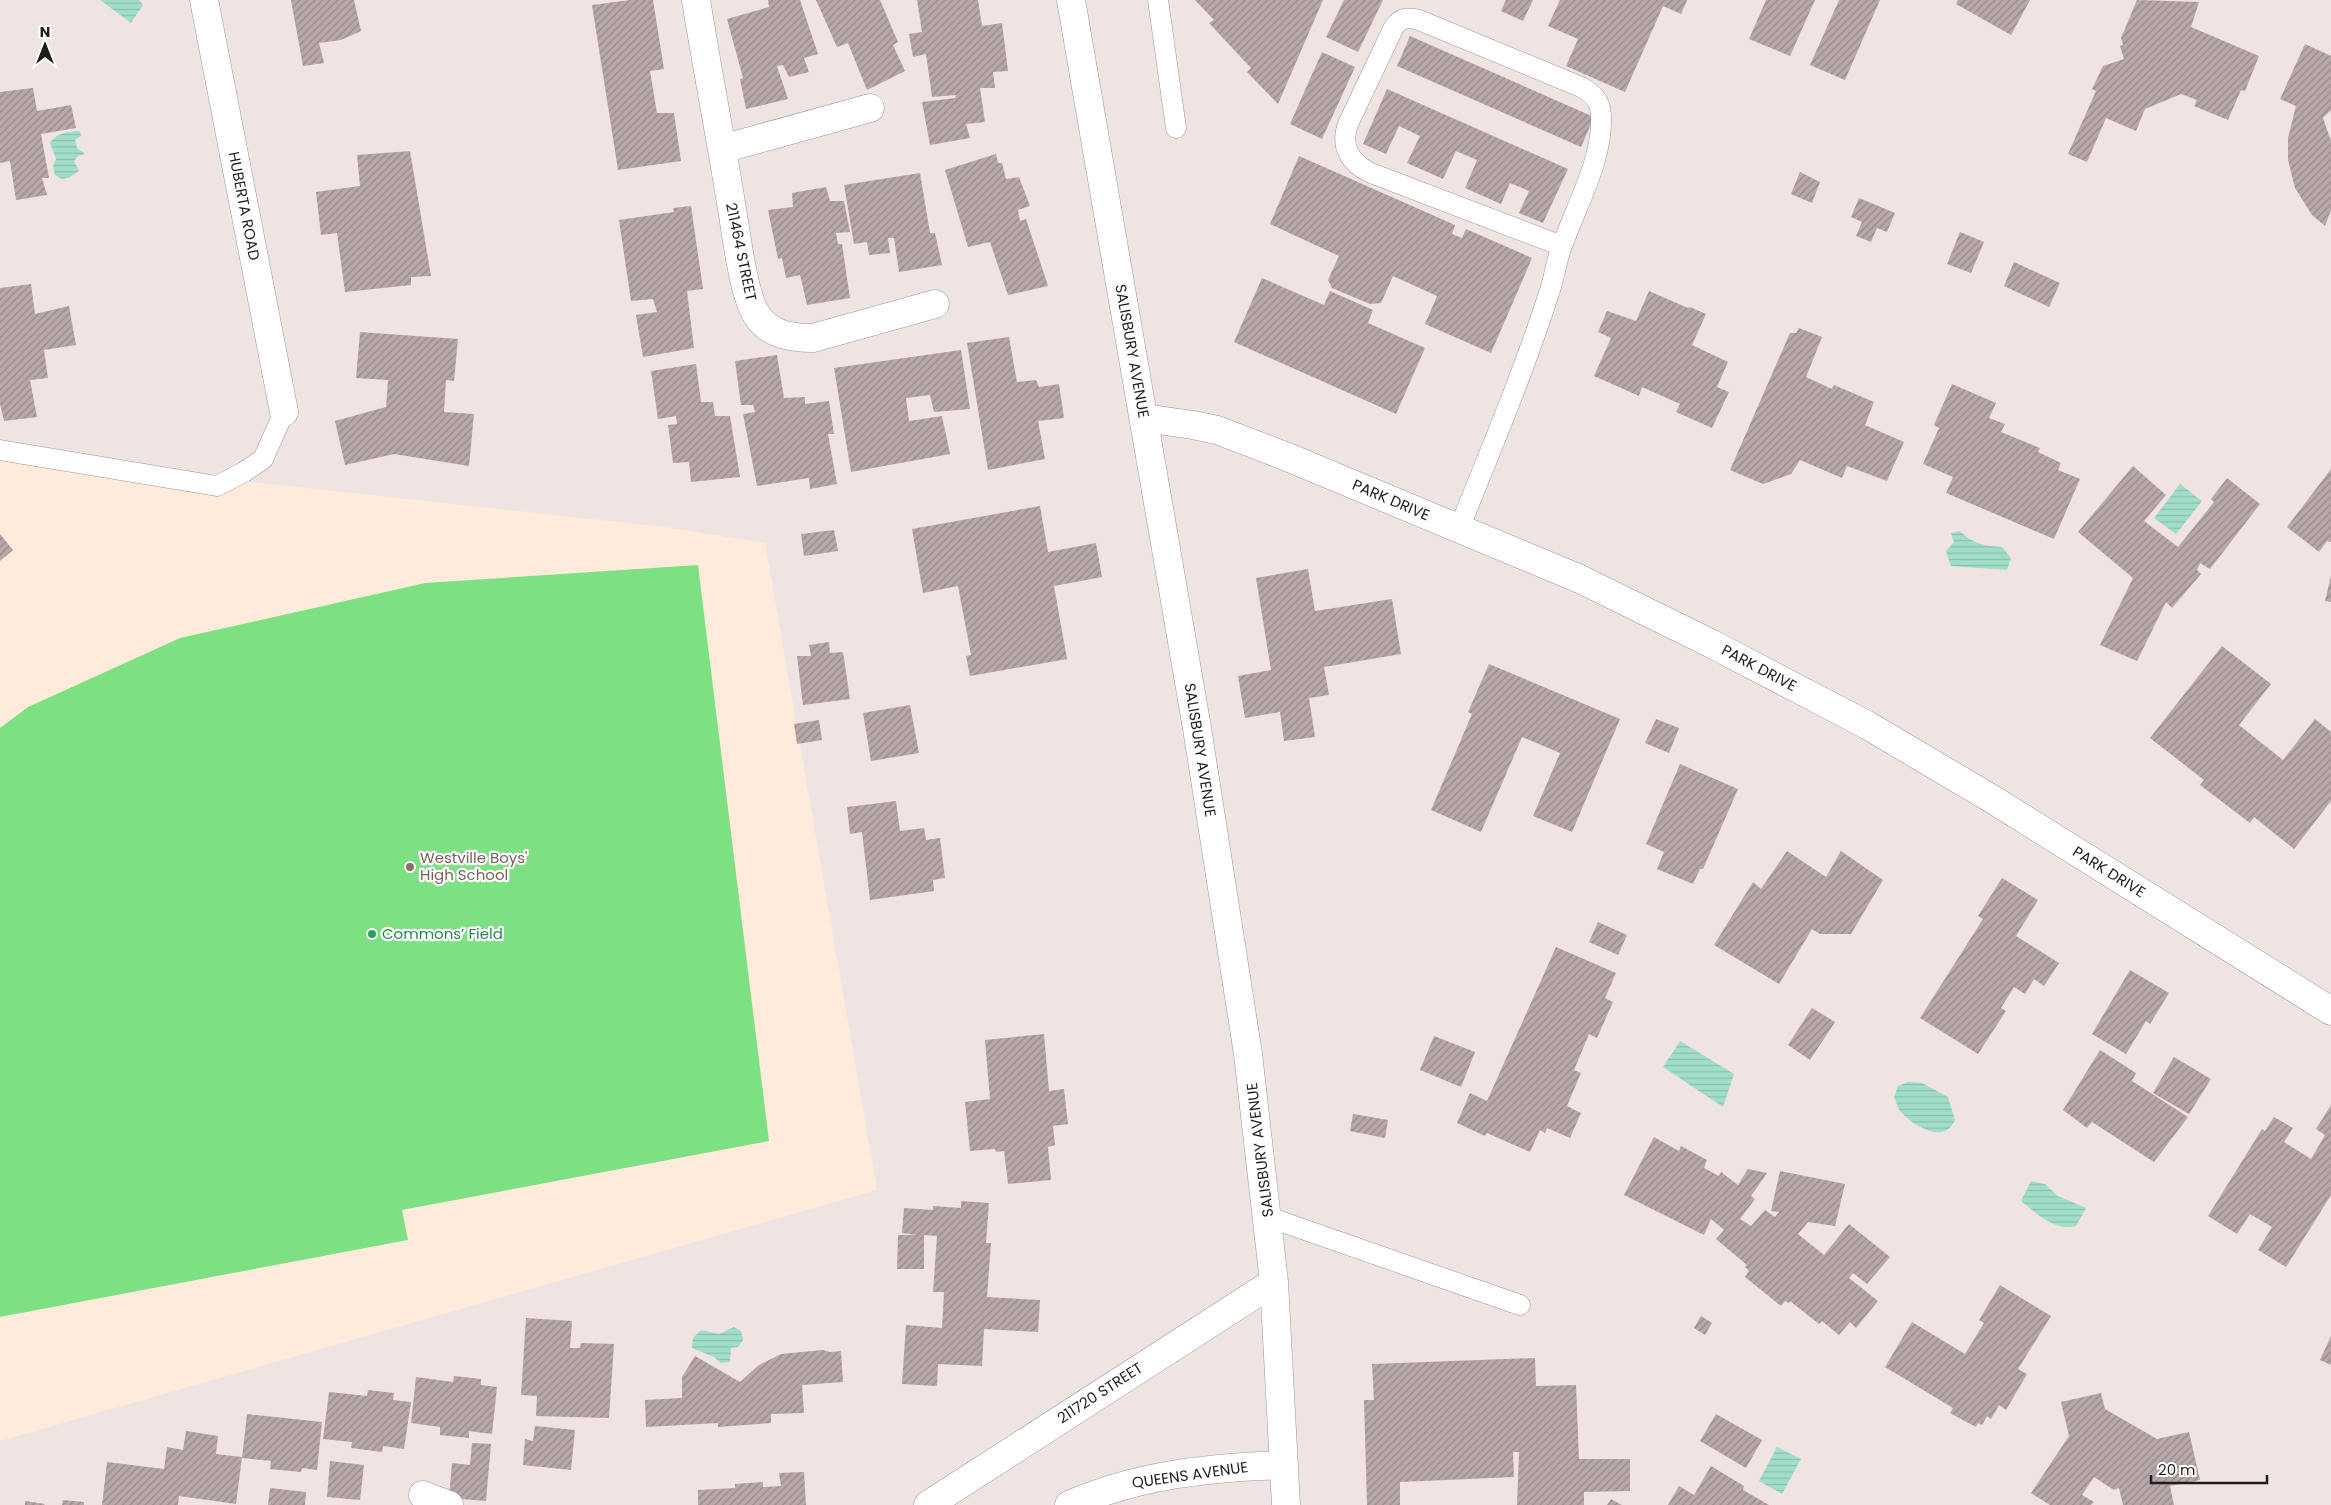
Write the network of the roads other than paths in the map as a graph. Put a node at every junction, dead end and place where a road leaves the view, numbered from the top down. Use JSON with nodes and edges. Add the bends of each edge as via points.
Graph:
{"nodes":[{"id":1,"x":204,"y":0,"type":"edge"},
{"id":2,"x":696,"y":0,"type":"edge"},
{"id":3,"x":1071,"y":0,"type":"edge"},
{"id":4,"x":1158,"y":0,"type":"edge"},
{"id":5,"x":870,"y":108,"type":"dead end"},
{"id":6,"x":1176,"y":128,"type":"dead end"},
{"id":7,"x":722,"y":149,"type":"junction"},
{"id":8,"x":1562,"y":246,"type":"junction"},
{"id":9,"x":935,"y":304,"type":"dead end"},
{"id":10,"x":284,"y":412,"type":"joint"},
{"id":11,"x":1144,"y":418,"type":"junction"},
{"id":12,"x":0,"y":450,"type":"edge"},
{"id":13,"x":1459,"y":529,"type":"junction"},
{"id":14,"x":2331,"y":1011,"type":"edge"},
{"id":15,"x":1268,"y":1217,"type":"junction"},
{"id":16,"x":1274,"y":1282,"type":"junction"},
{"id":17,"x":1520,"y":1305,"type":"dead end"},
{"id":18,"x":1284,"y":1465,"type":"junction"},
{"id":19,"x":423,"y":1495,"type":"dead end"},
{"id":20,"x":449,"y":1505,"type":"edge"},
{"id":21,"x":928,"y":1505,"type":"edge"},
{"id":22,"x":1069,"y":1505,"type":"edge"},
{"id":23,"x":1286,"y":1505,"type":"edge"}],
"edges":[{"from":1,"to":10,"type":"street","name":"HUBERTA ROAD"},
{"from":2,"to":7,"type":"street","name":"211464 STREET"},
{"from":3,"to":11,"type":"street","name":"SALISBURY AVENUE"},
{"from":4,"to":6,"type":"lane"},
{"from":5,"to":7,"type":"street"},
{"from":7,"to":9,"type":"street","name":"211464 STREET","via":[[750,304],[767,327],[796,338],[812,338]]},
{"from":8,"to":8,"type":"lane","via":[[1584,197],[1599,141],[1601,111],[1595,97],[1581,87],[1437,27],[1411,18],[1401,20],[1348,124],[1344,139],[1350,157],[1371,173]]},
{"from":8,"to":13,"type":"lane","via":[[1551,287]]},
{"from":10,"to":12,"type":"lane","via":[[264,459],[217,486]]},
{"from":11,"to":13,"type":"street","name":"PARK DRIVE","via":[[1217,430]]},
{"from":11,"to":15,"type":"street","name":"SALISBURY AVENUE","via":[[1248,1054]]},
{"from":13,"to":14,"type":"street","name":"PARK DRIVE","via":[[1606,592],[1867,725],[1992,799]]},
{"from":15,"to":16,"type":"street","name":"SALISBURY AVENUE"},
{"from":15,"to":17,"type":"lane"},
{"from":16,"to":18,"type":"street","name":"SALISBURY AVENUE"},
{"from":16,"to":21,"type":"street","name":"211720 STREET"},
{"from":18,"to":22,"type":"street","name":"QUEENS AVENUE","via":[[1236,1466],[1144,1479]]},
{"from":18,"to":23,"type":"street","name":"SALISBURY AVENUE"},
{"from":19,"to":20,"type":"street"}]}
